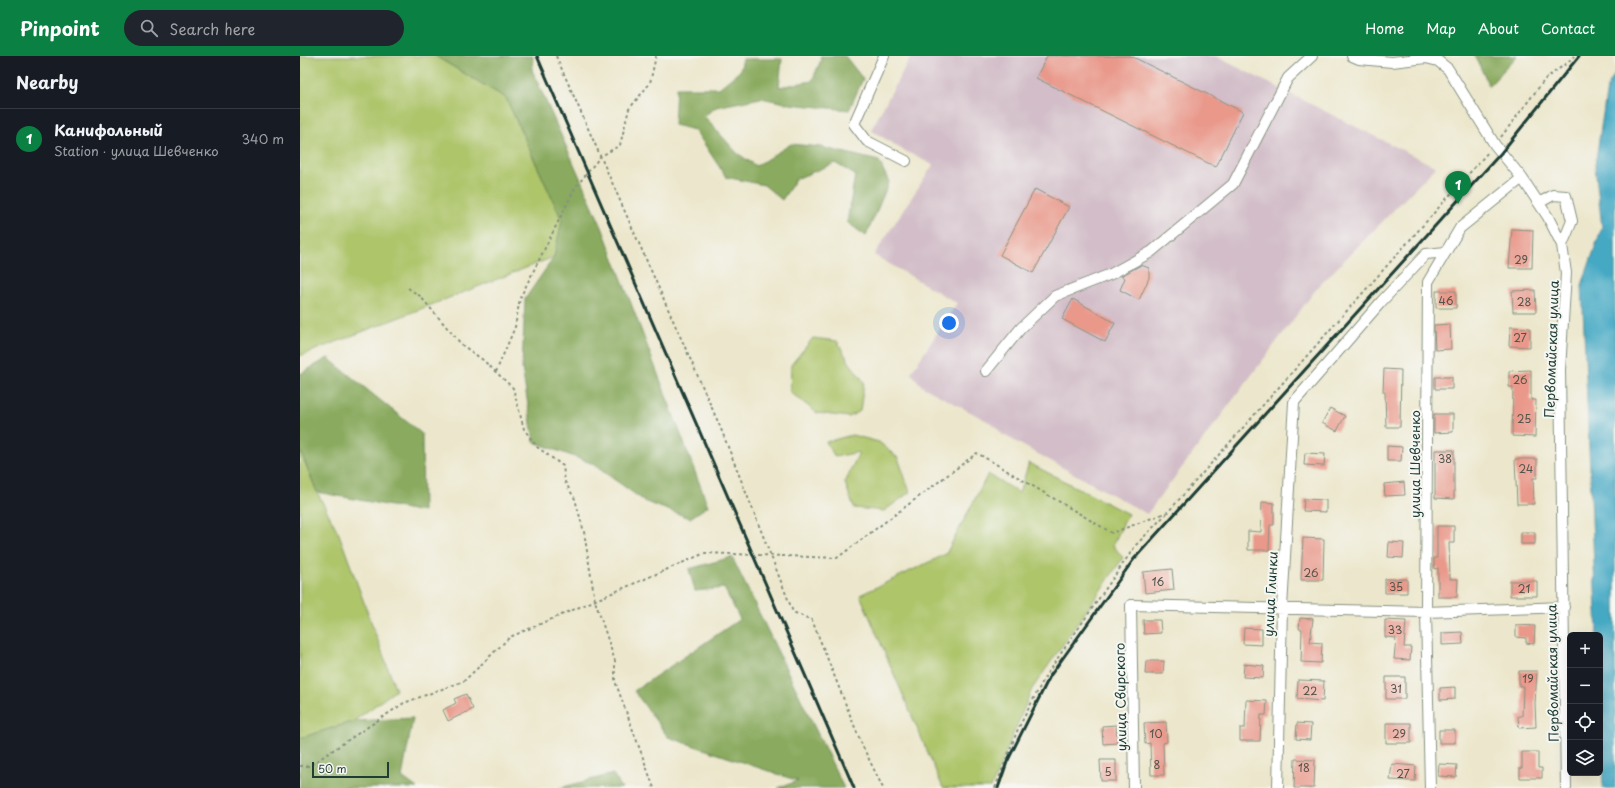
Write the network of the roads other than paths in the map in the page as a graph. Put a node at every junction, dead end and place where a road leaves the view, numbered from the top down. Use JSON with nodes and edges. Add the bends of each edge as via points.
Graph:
{"nodes":[{"id":1,"x":884,"y":56,"type":"edge"},
{"id":2,"x":1312,"y":56,"type":"edge"},
{"id":3,"x":1352,"y":56,"type":"edge"},
{"id":4,"x":906,"y":161,"type":"dead end"},
{"id":5,"x":1522,"y":178,"type":"junction"},
{"id":6,"x":1539,"y":203,"type":"junction"},
{"id":7,"x":1562,"y":245,"type":"junction"},
{"id":8,"x":1446,"y":252,"type":"junction"},
{"id":9,"x":986,"y":371,"type":"dead end"},
{"id":10,"x":1564,"y":607,"type":"junction"},
{"id":11,"x":1282,"y":608,"type":"junction"},
{"id":12,"x":1426,"y":612,"type":"junction"},
{"id":13,"x":1134,"y":788,"type":"edge"},
{"id":14,"x":1278,"y":788,"type":"edge"},
{"id":15,"x":1430,"y":788,"type":"edge"},
{"id":16,"x":1566,"y":788,"type":"edge"}],
"edges":[{"from":1,"to":4,"type":"street","via":[[854,124],[867,141]]},
{"from":2,"to":9,"type":"street","via":[[1288,78],[1234,184],[1151,252],[1111,274],[1055,296],[1021,328]]},
{"from":3,"to":5,"type":"street","name":"Первомайская улица","via":[[1387,62],[1426,58],[1438,61],[1448,69],[1494,145]]},
{"from":5,"to":6,"type":"street","name":"Первомайская улица"},
{"from":5,"to":8,"type":"street","name":"улица Шевченко","via":[[1460,228]]},
{"from":6,"to":7,"type":"street","name":"Первомайская улица"},
{"from":6,"to":7,"type":"street","via":[[1553,195],[1566,196],[1572,221]]},
{"from":7,"to":10,"type":"street","name":"Первомайская улица","via":[[1566,273],[1560,370]]},
{"from":8,"to":11,"type":"street","name":"улица Глинки","via":[[1426,254],[1294,402]]},
{"from":8,"to":12,"type":"street","name":"улица Шевченко","via":[[1428,282]]},
{"from":10,"to":12,"type":"street"},
{"from":10,"to":16,"type":"street","name":"Первомайская улица"},
{"from":11,"to":12,"type":"street"},
{"from":11,"to":13,"type":"street","name":"улица Свирского","via":[[1131,605]]},
{"from":11,"to":14,"type":"street","name":"улица Глинки"},
{"from":12,"to":15,"type":"street","name":"улица Шевченко"}]}
